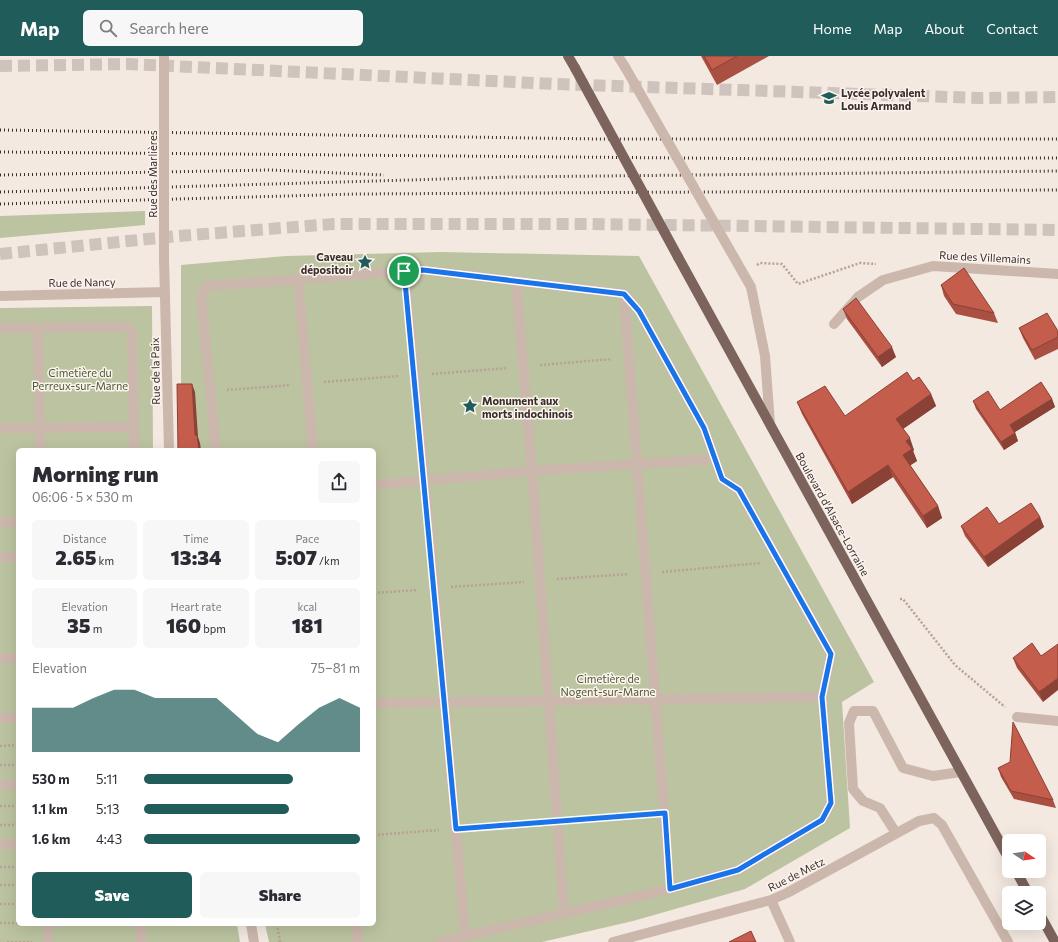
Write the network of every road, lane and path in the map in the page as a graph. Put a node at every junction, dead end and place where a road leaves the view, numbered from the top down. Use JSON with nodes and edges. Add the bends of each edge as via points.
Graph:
{"nodes":[{"id":1,"x":164,"y":56,"type":"edge"},
{"id":2,"x":568,"y":56,"type":"edge"},
{"id":3,"x":618,"y":56,"type":"edge"},
{"id":4,"x":760,"y":263,"type":"dead end"},
{"id":5,"x":880,"y":264,"type":"dead end"},
{"id":6,"x":404,"y":271,"type":"junction"},
{"id":7,"x":1058,"y":274,"type":"edge"},
{"id":8,"x":298,"y":278,"type":"junction"},
{"id":9,"x":516,"y":280,"type":"junction"},
{"id":10,"x":165,"y":292,"type":"junction"},
{"id":11,"x":624,"y":294,"type":"junction"},
{"id":12,"x":0,"y":296,"type":"edge"},
{"id":13,"x":834,"y":324,"type":"dead end"},
{"id":14,"x":0,"y":328,"type":"edge"},
{"id":15,"x":38,"y":328,"type":"junction"},
{"id":16,"x":770,"y":424,"type":"junction"},
{"id":17,"x":133,"y":427,"type":"junction"},
{"id":18,"x":0,"y":428,"type":"edge"},
{"id":19,"x":39,"y":428,"type":"junction"},
{"id":20,"x":40,"y":448,"type":"edge"},
{"id":21,"x":134,"y":448,"type":"edge"},
{"id":22,"x":169,"y":448,"type":"edge"},
{"id":23,"x":216,"y":448,"type":"edge"},
{"id":24,"x":313,"y":448,"type":"edge"},
{"id":25,"x":714,"y":459,"type":"junction"},
{"id":26,"x":637,"y":464,"type":"junction"},
{"id":27,"x":532,"y":471,"type":"junction"},
{"id":28,"x":425,"y":481,"type":"junction"},
{"id":29,"x":376,"y":485,"type":"edge"},
{"id":30,"x":0,"y":522,"type":"edge"},
{"id":31,"x":16,"y":522,"type":"edge"},
{"id":32,"x":776,"y":556,"type":"junction"},
{"id":33,"x":0,"y":557,"type":"edge"},
{"id":34,"x":16,"y":557,"type":"edge"},
{"id":35,"x":646,"y":573,"type":"junction"},
{"id":36,"x":540,"y":581,"type":"junction"},
{"id":37,"x":435,"y":588,"type":"junction"},
{"id":38,"x":376,"y":593,"type":"edge"},
{"id":39,"x":900,"y":599,"type":"dead end"},
{"id":40,"x":0,"y":658,"type":"edge"},
{"id":41,"x":16,"y":658,"type":"edge"},
{"id":42,"x":822,"y":697,"type":"junction"},
{"id":43,"x":656,"y":700,"type":"junction"},
{"id":44,"x":547,"y":701,"type":"junction"},
{"id":45,"x":445,"y":702,"type":"junction"},
{"id":46,"x":376,"y":703,"type":"edge"},
{"id":47,"x":1017,"y":717,"type":"joint"},
{"id":48,"x":0,"y":718,"type":"edge"},
{"id":49,"x":16,"y":718,"type":"edge"},
{"id":50,"x":1058,"y":721,"type":"edge"},
{"id":51,"x":16,"y":745,"type":"edge"},
{"id":52,"x":0,"y":746,"type":"edge"},
{"id":53,"x":0,"y":765,"type":"edge"},
{"id":54,"x":16,"y":765,"type":"edge"},
{"id":55,"x":961,"y":772,"type":"junction"},
{"id":56,"x":0,"y":785,"type":"edge"},
{"id":57,"x":16,"y":785,"type":"edge"},
{"id":58,"x":0,"y":806,"type":"edge"},
{"id":59,"x":16,"y":806,"type":"edge"},
{"id":60,"x":665,"y":813,"type":"junction"},
{"id":61,"x":556,"y":821,"type":"junction"},
{"id":62,"x":0,"y":825,"type":"edge"},
{"id":63,"x":16,"y":825,"type":"edge"},
{"id":64,"x":456,"y":829,"type":"junction"},
{"id":65,"x":896,"y":833,"type":"junction"},
{"id":66,"x":376,"y":835,"type":"edge"},
{"id":67,"x":0,"y":844,"type":"edge"},
{"id":68,"x":16,"y":844,"type":"edge"},
{"id":69,"x":1002,"y":846,"type":"edge"},
{"id":70,"x":0,"y":867,"type":"edge"},
{"id":71,"x":16,"y":867,"type":"edge"},
{"id":72,"x":0,"y":885,"type":"edge"},
{"id":73,"x":16,"y":885,"type":"edge"},
{"id":74,"x":670,"y":889,"type":"junction"},
{"id":75,"x":770,"y":900,"type":"junction"},
{"id":76,"x":0,"y":904,"type":"edge"},
{"id":77,"x":16,"y":904,"type":"edge"},
{"id":78,"x":564,"y":913,"type":"junction"},
{"id":79,"x":0,"y":923,"type":"edge"},
{"id":80,"x":16,"y":923,"type":"edge"},
{"id":81,"x":48,"y":926,"type":"edge"},
{"id":82,"x":140,"y":926,"type":"edge"},
{"id":83,"x":250,"y":926,"type":"edge"},
{"id":84,"x":277,"y":926,"type":"edge"},
{"id":85,"x":356,"y":926,"type":"edge"},
{"id":86,"x":1046,"y":926,"type":"edge"},
{"id":87,"x":465,"y":936,"type":"junction"},
{"id":88,"x":7,"y":942,"type":"edge"},
{"id":89,"x":48,"y":942,"type":"edge"},
{"id":90,"x":140,"y":942,"type":"edge"},
{"id":91,"x":254,"y":942,"type":"edge"},
{"id":92,"x":280,"y":942,"type":"edge"},
{"id":93,"x":358,"y":942,"type":"edge"},
{"id":94,"x":439,"y":942,"type":"edge"},
{"id":95,"x":613,"y":942,"type":"edge"},
{"id":96,"x":790,"y":942,"type":"edge"},
{"id":97,"x":1008,"y":942,"type":"edge"},
{"id":98,"x":1055,"y":942,"type":"edge"}],
"edges":[{"from":1,"to":10,"type":"street","name":"Rue des Marlières","bridge":true},
{"from":2,"to":16,"type":"main road","name":"Boulevard d'Alsace-Lorraine","bridge":true},
{"from":3,"to":16,"type":"street","bridge":true,"via":[[751,287],[765,356]]},
{"from":4,"to":5,"type":"path","via":[[782,264],[798,284],[860,263]]},
{"from":6,"to":8,"type":"street"},
{"from":6,"to":9,"type":"street","via":[[423,270]]},
{"from":6,"to":28,"type":"street"},
{"from":7,"to":13,"type":"street","name":"Rue des Villemains","via":[[933,266],[883,280],[858,297]]},
{"from":8,"to":23,"type":"street","via":[[208,286],[201,296]]},
{"from":8,"to":24,"type":"street"},
{"from":9,"to":11,"type":"street"},
{"from":9,"to":27,"type":"street"},
{"from":10,"to":12,"type":"street","name":"Rue de Nancy"},
{"from":10,"to":22,"type":"street","name":"Rue de la Paix"},
{"from":11,"to":25,"type":"street","via":[[639,311],[704,428]]},
{"from":11,"to":26,"type":"street"},
{"from":14,"to":15,"type":"street"},
{"from":15,"to":17,"type":"street","via":[[128,327],[132,333]]},
{"from":15,"to":19,"type":"street"},
{"from":16,"to":55,"type":"main road","name":"Boulevard d'Alsace-Lorraine"},
{"from":17,"to":19,"type":"street"},
{"from":17,"to":21,"type":"street"},
{"from":18,"to":19,"type":"street"},
{"from":19,"to":20,"type":"street"},
{"from":25,"to":26,"type":"street"},
{"from":25,"to":32,"type":"street","via":[[722,479],[739,490]]},
{"from":26,"to":27,"type":"street"},
{"from":26,"to":35,"type":"street"},
{"from":27,"to":28,"type":"street"},
{"from":27,"to":36,"type":"street"},
{"from":28,"to":29,"type":"street"},
{"from":28,"to":37,"type":"street"},
{"from":30,"to":31,"type":"street"},
{"from":32,"to":35,"type":"path","via":[[758,564]]},
{"from":32,"to":42,"type":"street","via":[[831,654]]},
{"from":33,"to":34,"type":"street"},
{"from":35,"to":36,"type":"path"},
{"from":35,"to":43,"type":"street"},
{"from":36,"to":37,"type":"path"},
{"from":36,"to":44,"type":"street"},
{"from":37,"to":38,"type":"path"},
{"from":37,"to":45,"type":"street"},
{"from":39,"to":47,"type":"path","via":[[903,599],[954,665]]},
{"from":40,"to":41,"type":"street"},
{"from":42,"to":43,"type":"street"},
{"from":42,"to":74,"type":"street","via":[[831,803],[822,820],[738,870]]},
{"from":43,"to":44,"type":"street"},
{"from":43,"to":60,"type":"street"},
{"from":44,"to":45,"type":"street"},
{"from":44,"to":61,"type":"street"},
{"from":45,"to":46,"type":"street"},
{"from":45,"to":64,"type":"street"},
{"from":47,"to":50,"type":"street"},
{"from":48,"to":49,"type":"street"},
{"from":51,"to":52,"type":"path"},
{"from":53,"to":54,"type":"path"},
{"from":55,"to":65,"type":"street","via":[[933,776],[903,768],[874,711],[854,711],[849,723],[853,789],[862,801],[880,808]]},
{"from":55,"to":69,"type":"main road","name":"Boulevard d'Alsace-Lorraine"},
{"from":56,"to":57,"type":"street"},
{"from":58,"to":59,"type":"path"},
{"from":60,"to":61,"type":"path"},
{"from":60,"to":74,"type":"street"},
{"from":61,"to":64,"type":"path"},
{"from":61,"to":78,"type":"street"},
{"from":62,"to":63,"type":"path"},
{"from":64,"to":66,"type":"path"},
{"from":64,"to":87,"type":"street"},
{"from":65,"to":75,"type":"street","name":"Rue de Metz","via":[[788,893]]},
{"from":65,"to":97,"type":"street","name":"Rue de Metz","via":[[919,820],[934,818],[942,825]]},
{"from":67,"to":68,"type":"street"},
{"from":70,"to":71,"type":"path"},
{"from":72,"to":73,"type":"path"},
{"from":74,"to":78,"type":"street"},
{"from":75,"to":95,"type":"street","name":"Rue de Metz"},
{"from":75,"to":96,"type":"street"},
{"from":76,"to":77,"type":"path"},
{"from":78,"to":87,"type":"street"},
{"from":79,"to":80,"type":"path"},
{"from":81,"to":89,"type":"street"},
{"from":82,"to":90,"type":"street"},
{"from":83,"to":91,"type":"street"},
{"from":84,"to":92,"type":"path"},
{"from":85,"to":93,"type":"street"},
{"from":86,"to":98,"type":"main road"},
{"from":87,"to":94,"type":"street"},
{"from":88,"to":89,"type":"path"}]}
